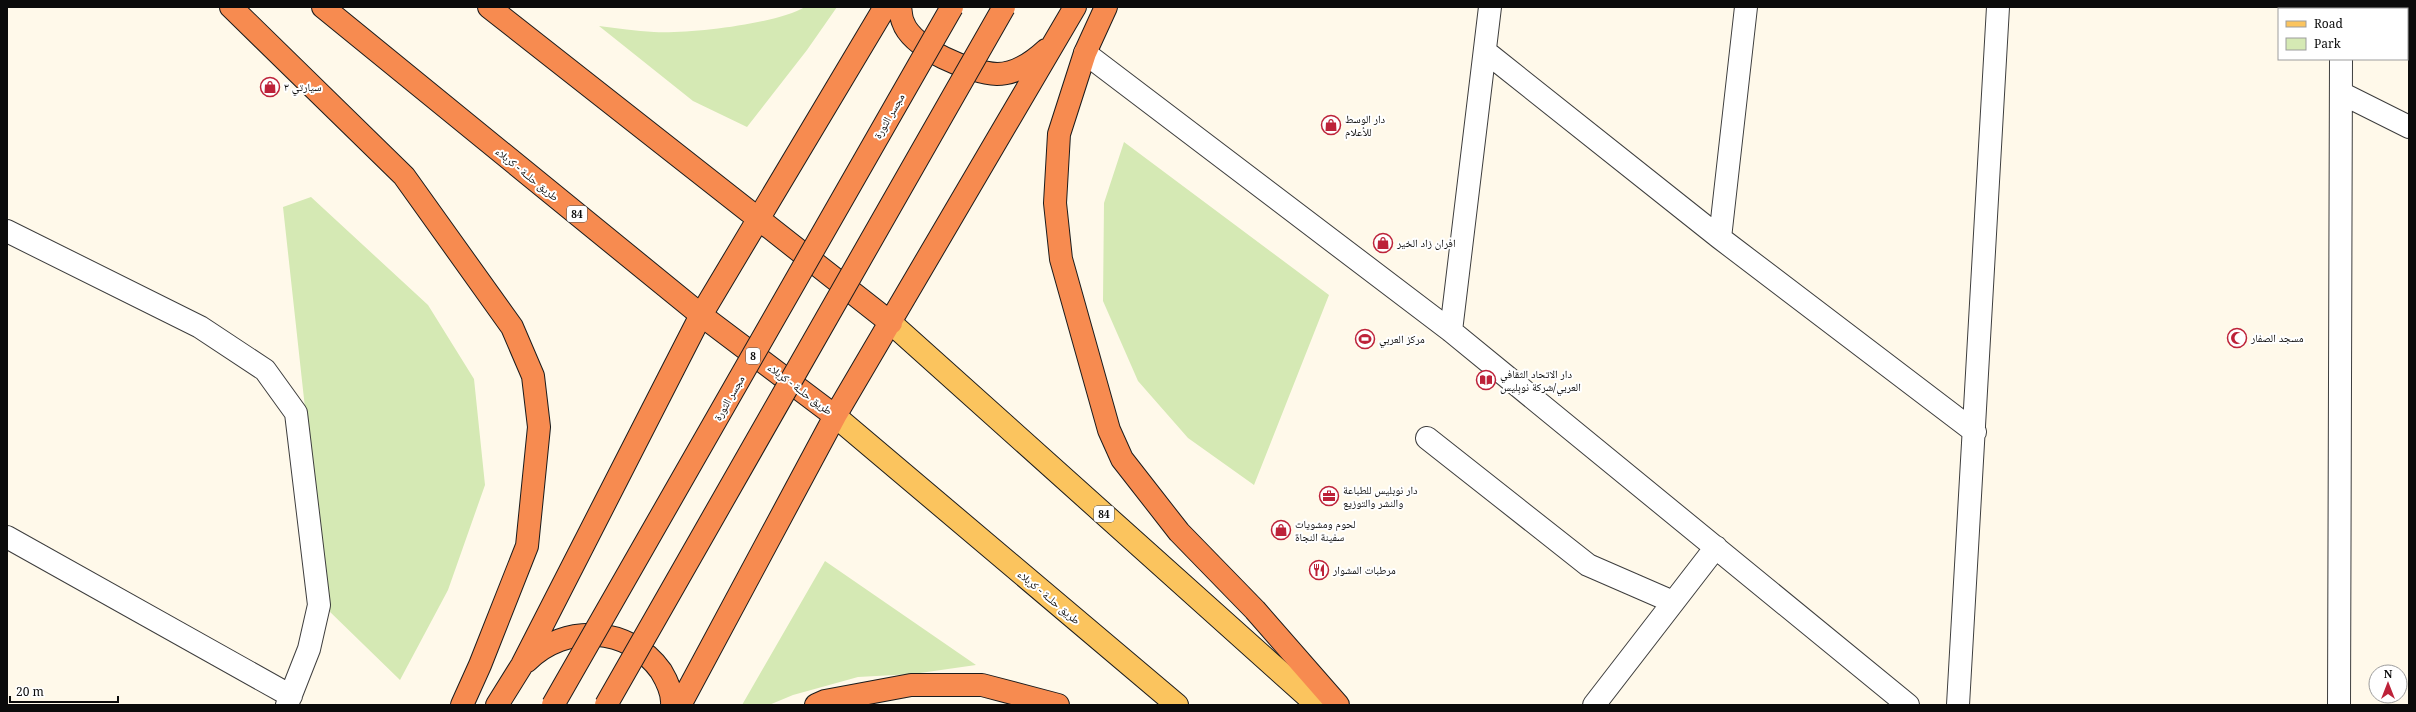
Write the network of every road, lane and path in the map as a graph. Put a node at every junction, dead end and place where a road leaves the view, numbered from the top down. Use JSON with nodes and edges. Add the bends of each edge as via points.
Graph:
{"nodes":[{"id":1,"x":231,"y":7,"type":"edge"},
{"id":2,"x":322,"y":7,"type":"edge"},
{"id":3,"x":489,"y":7,"type":"edge"},
{"id":4,"x":885,"y":7,"type":"edge"},
{"id":5,"x":900,"y":7,"type":"edge"},
{"id":6,"x":952,"y":7,"type":"edge"},
{"id":7,"x":1004,"y":7,"type":"edge"},
{"id":8,"x":1075,"y":7,"type":"edge"},
{"id":9,"x":1106,"y":7,"type":"edge"},
{"id":10,"x":1490,"y":7,"type":"edge"},
{"id":11,"x":1746,"y":7,"type":"edge"},
{"id":12,"x":1998,"y":7,"type":"edge"},
{"id":13,"x":1056,"y":40,"type":"junction"},
{"id":14,"x":1486,"y":52,"type":"junction"},
{"id":15,"x":1085,"y":53,"type":"junction"},
{"id":16,"x":2341,"y":60,"type":"edge"},
{"id":17,"x":2341,"y":93,"type":"junction"},
{"id":18,"x":2409,"y":127,"type":"edge"},
{"id":19,"x":759,"y":218,"type":"junction"},
{"id":20,"x":7,"y":231,"type":"edge"},
{"id":21,"x":1720,"y":238,"type":"junction"},
{"id":22,"x":701,"y":315,"type":"junction"},
{"id":23,"x":892,"y":323,"type":"junction"},
{"id":24,"x":1451,"y":331,"type":"junction"},
{"id":25,"x":835,"y":416,"type":"junction"},
{"id":26,"x":1975,"y":432,"type":"junction"},
{"id":27,"x":1427,"y":438,"type":"dead end"},
{"id":28,"x":7,"y":537,"type":"edge"},
{"id":29,"x":1716,"y":547,"type":"junction"},
{"id":30,"x":1673,"y":602,"type":"junction"},
{"id":31,"x":522,"y":665,"type":"junction"},
{"id":32,"x":289,"y":700,"type":"edge"},
{"id":33,"x":462,"y":705,"type":"edge"},
{"id":34,"x":497,"y":705,"type":"edge"},
{"id":35,"x":553,"y":705,"type":"edge"},
{"id":36,"x":606,"y":705,"type":"edge"},
{"id":37,"x":672,"y":705,"type":"edge"},
{"id":38,"x":680,"y":705,"type":"edge"},
{"id":39,"x":816,"y":705,"type":"edge"},
{"id":40,"x":1058,"y":705,"type":"edge"},
{"id":41,"x":1177,"y":705,"type":"edge"},
{"id":42,"x":1317,"y":705,"type":"edge"},
{"id":43,"x":1338,"y":705,"type":"edge"},
{"id":44,"x":1594,"y":705,"type":"edge"},
{"id":45,"x":1908,"y":705,"type":"edge"},
{"id":46,"x":1958,"y":705,"type":"edge"},
{"id":47,"x":2339,"y":705,"type":"edge"}],
"edges":[{"from":1,"to":33,"type":"highway","via":[[404,176],[512,327],[533,376],[539,427],[526,546]]},
{"from":2,"to":22,"type":"highway","name":"طريق حلــة - كربلاء","number":"84"},
{"from":3,"to":19,"type":"highway","number":"84"},
{"from":4,"to":19,"type":"highway"},
{"from":5,"to":13,"type":"highway","via":[[903,23],[934,53],[976,70],[998,74],[1015,70],[1033,62]]},
{"from":6,"to":35,"type":"highway","name":"مجسر الثورة","number":"8","bridge":true},
{"from":7,"to":36,"type":"highway","bridge":true},
{"from":8,"to":13,"type":"highway"},
{"from":9,"to":15,"type":"highway"},
{"from":10,"to":14,"type":"street"},
{"from":11,"to":21,"type":"street"},
{"from":12,"to":26,"type":"street"},
{"from":13,"to":23,"type":"highway"},
{"from":14,"to":21,"type":"street"},
{"from":14,"to":24,"type":"street"},
{"from":15,"to":24,"type":"street"},
{"from":15,"to":43,"type":"highway","via":[[1058,134],[1055,202],[1060,259],[1109,430],[1122,459],[1179,532],[1255,610]]},
{"from":16,"to":17,"type":"street"},
{"from":17,"to":18,"type":"street"},
{"from":17,"to":47,"type":"street"},
{"from":19,"to":22,"type":"highway"},
{"from":19,"to":23,"type":"highway","number":"84"},
{"from":20,"to":32,"type":"street","via":[[200,327],[265,370],[296,413],[319,604],[309,649]]},
{"from":21,"to":26,"type":"street"},
{"from":22,"to":25,"type":"highway","name":"طريق حلــة - كربلاء","number":"84"},
{"from":22,"to":31,"type":"highway"},
{"from":23,"to":25,"type":"highway"},
{"from":23,"to":42,"type":"main road","number":"84"},
{"from":24,"to":29,"type":"street"},
{"from":25,"to":38,"type":"highway"},
{"from":25,"to":41,"type":"main road","name":"طريق حلــة - كربلاء","number":"84"},
{"from":26,"to":46,"type":"street"},
{"from":27,"to":30,"type":"street","via":[[1588,565]]},
{"from":28,"to":32,"type":"street"},
{"from":29,"to":30,"type":"street"},
{"from":29,"to":45,"type":"street"},
{"from":30,"to":44,"type":"street"},
{"from":31,"to":34,"type":"highway"},
{"from":31,"to":37,"type":"highway","via":[[536,652],[569,636],[587,634],[624,640],[654,662],[665,677],[673,697]]},
{"from":39,"to":40,"type":"highway","via":[[825,701],[911,685],[982,685]]}]}
